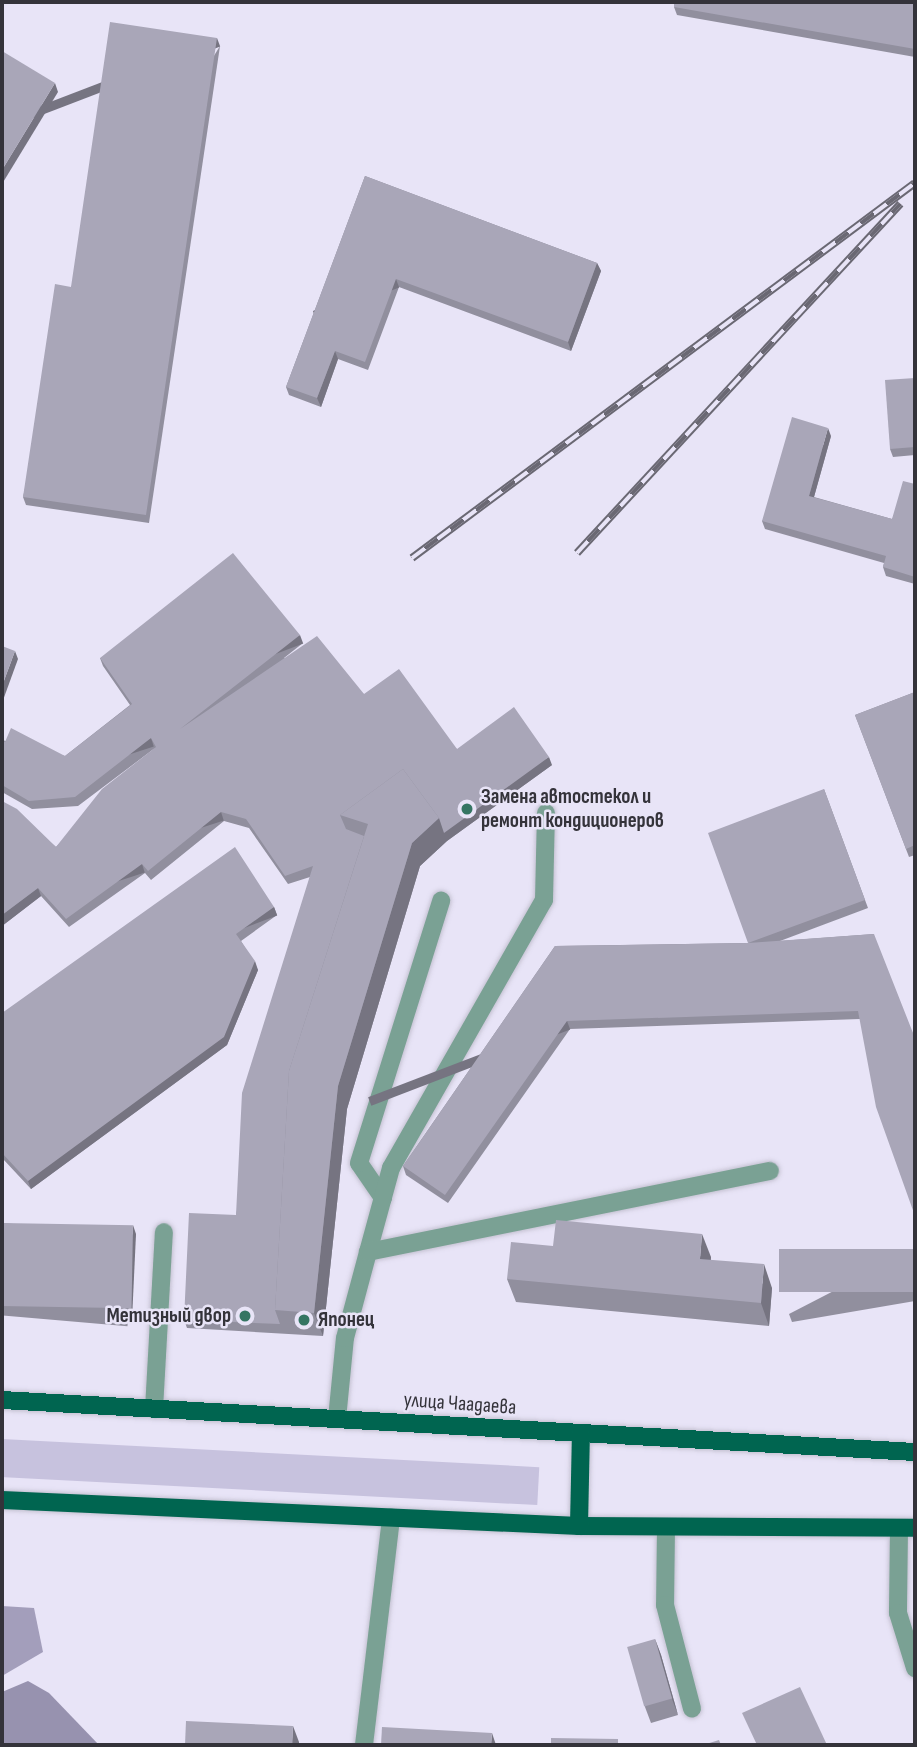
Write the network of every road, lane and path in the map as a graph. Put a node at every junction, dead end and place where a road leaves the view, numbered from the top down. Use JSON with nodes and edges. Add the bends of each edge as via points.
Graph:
{"nodes":[{"id":1,"x":546,"y":813,"type":"dead end"},
{"id":2,"x":441,"y":901,"type":"dead end"},
{"id":3,"x":770,"y":1171,"type":"dead end"},
{"id":4,"x":383,"y":1198,"type":"junction"},
{"id":5,"x":164,"y":1232,"type":"dead end"},
{"id":6,"x":368,"y":1252,"type":"junction"},
{"id":7,"x":2,"y":1401,"type":"edge"},
{"id":8,"x":154,"y":1409,"type":"junction"},
{"id":9,"x":337,"y":1419,"type":"junction"},
{"id":10,"x":581,"y":1434,"type":"junction"},
{"id":11,"x":915,"y":1452,"type":"edge"},
{"id":12,"x":2,"y":1500,"type":"edge"},
{"id":13,"x":391,"y":1518,"type":"junction"},
{"id":14,"x":579,"y":1526,"type":"junction"},
{"id":15,"x":666,"y":1527,"type":"junction"},
{"id":16,"x":907,"y":1528,"type":"edge"},
{"id":17,"x":915,"y":1668,"type":"edge"},
{"id":18,"x":692,"y":1709,"type":"dead end"},
{"id":19,"x":365,"y":1745,"type":"edge"}],
"edges":[{"from":1,"to":4,"type":"street","via":[[544,900],[391,1168]]},
{"from":2,"to":4,"type":"street","via":[[359,1163]]},
{"from":3,"to":6,"type":"street"},
{"from":4,"to":6,"type":"street"},
{"from":5,"to":8,"type":"street"},
{"from":6,"to":9,"type":"street","via":[[345,1338]]},
{"from":7,"to":8,"type":"main road","name":"улица Чаадаева"},
{"from":8,"to":9,"type":"main road","name":"улица Чаадаева"},
{"from":9,"to":10,"type":"main road","name":"улица Чаадаева"},
{"from":10,"to":11,"type":"main road","name":"улица Чаадаева"},
{"from":10,"to":14,"type":"main road"},
{"from":12,"to":13,"type":"main road"},
{"from":13,"to":14,"type":"main road"},
{"from":13,"to":19,"type":"street"},
{"from":14,"to":15,"type":"main road"},
{"from":15,"to":16,"type":"main road"},
{"from":15,"to":18,"type":"street","via":[[665,1605]]},
{"from":16,"to":17,"type":"street","via":[[898,1614]]}]}
